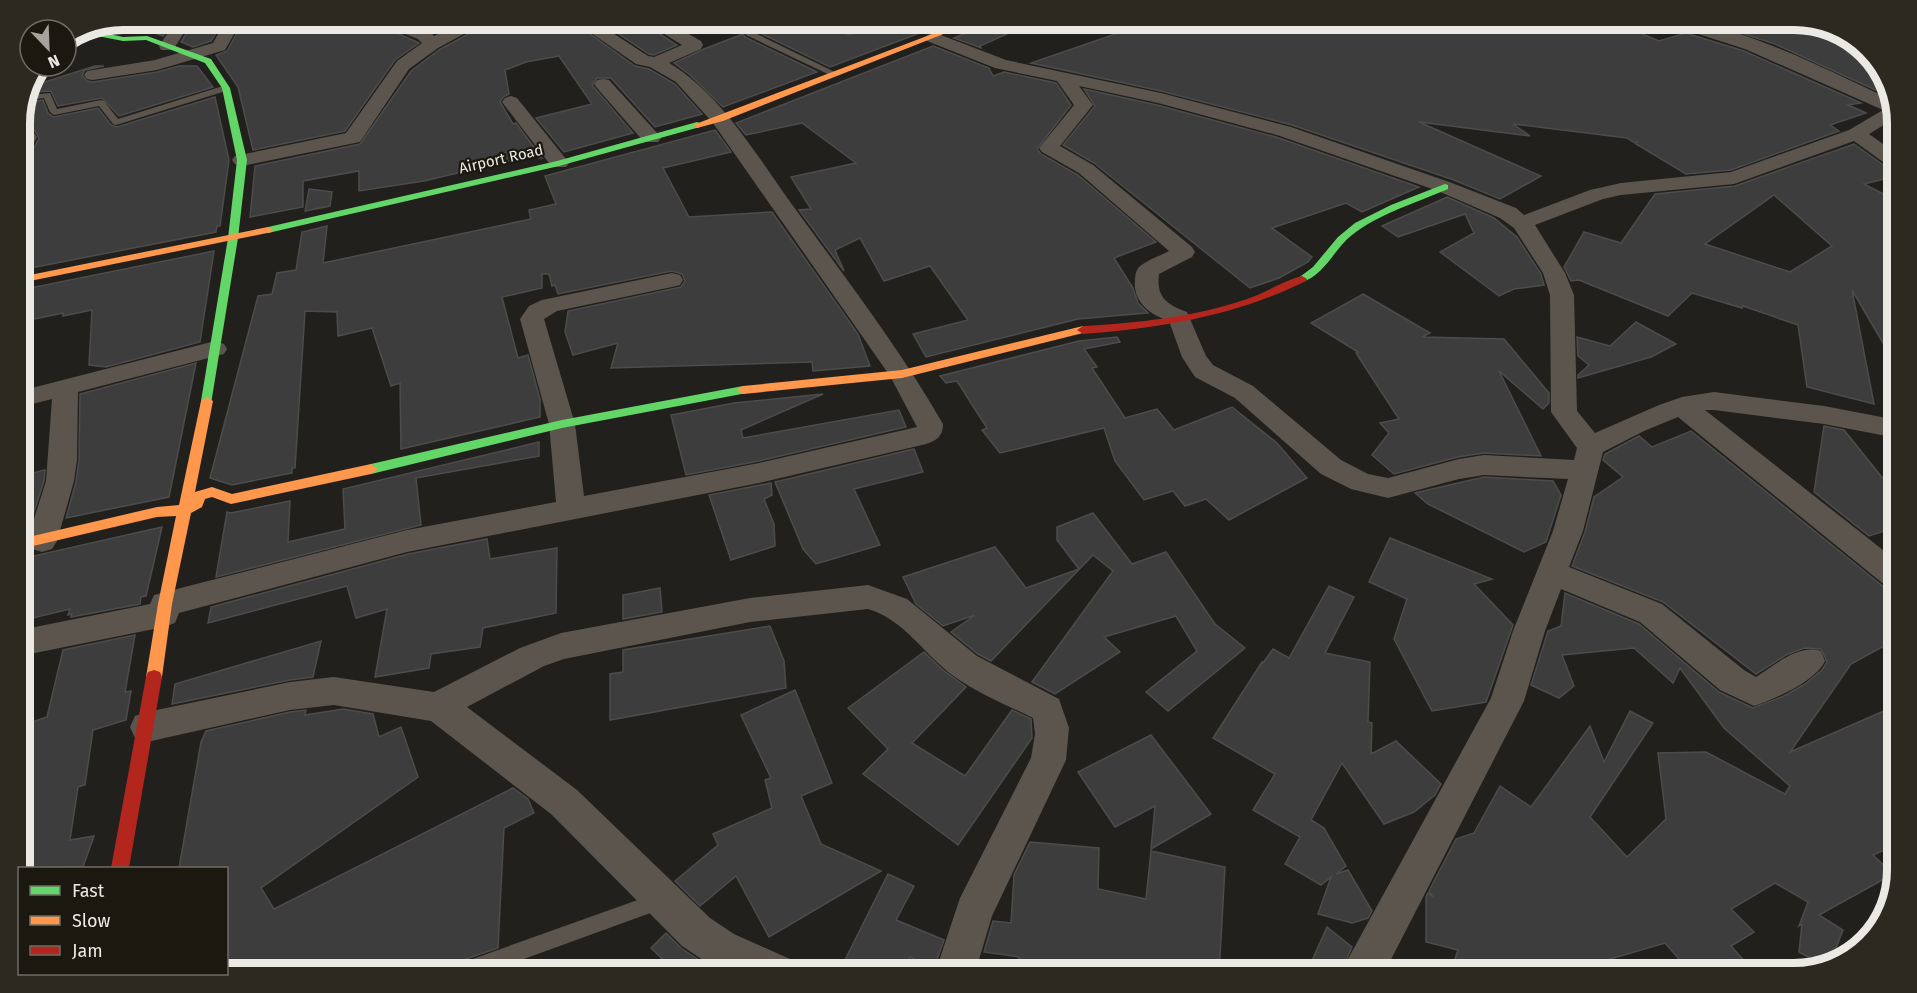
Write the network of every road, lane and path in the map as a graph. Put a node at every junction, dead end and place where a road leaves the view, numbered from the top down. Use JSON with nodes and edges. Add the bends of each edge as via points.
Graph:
{"nodes":[{"id":1,"x":178,"y":30,"type":"edge"},
{"id":2,"x":228,"y":30,"type":"edge"},
{"id":3,"x":411,"y":30,"type":"edge"},
{"id":4,"x":459,"y":30,"type":"edge"},
{"id":5,"x":597,"y":30,"type":"edge"},
{"id":6,"x":669,"y":30,"type":"edge"},
{"id":7,"x":750,"y":30,"type":"edge"},
{"id":8,"x":950,"y":30,"type":"edge"},
{"id":9,"x":1711,"y":30,"type":"edge"},
{"id":10,"x":98,"y":34,"type":"edge"},
{"id":11,"x":933,"y":37,"type":"junction"},
{"id":12,"x":432,"y":44,"type":"junction"},
{"id":13,"x":167,"y":46,"type":"junction"},
{"id":14,"x":189,"y":56,"type":"junction"},
{"id":15,"x":656,"y":63,"type":"junction"},
{"id":16,"x":835,"y":74,"type":"junction"},
{"id":17,"x":93,"y":75,"type":"dead end"},
{"id":18,"x":1064,"y":78,"type":"junction"},
{"id":19,"x":603,"y":84,"type":"dead end"},
{"id":20,"x":226,"y":88,"type":"junction"},
{"id":21,"x":34,"y":97,"type":"edge"},
{"id":22,"x":511,"y":102,"type":"dead end"},
{"id":23,"x":1885,"y":105,"type":"edge"},
{"id":24,"x":1887,"y":115,"type":"edge"},
{"id":25,"x":720,"y":119,"type":"junction"},
{"id":26,"x":1856,"y":134,"type":"junction"},
{"id":27,"x":651,"y":138,"type":"junction"},
{"id":28,"x":1887,"y":156,"type":"edge"},
{"id":29,"x":242,"y":160,"type":"junction"},
{"id":30,"x":559,"y":163,"type":"junction"},
{"id":31,"x":1445,"y":187,"type":"junction"},
{"id":32,"x":1522,"y":223,"type":"junction"},
{"id":33,"x":233,"y":237,"type":"junction"},
{"id":34,"x":30,"y":278,"type":"edge"},
{"id":35,"x":672,"y":280,"type":"dead end"},
{"id":36,"x":1179,"y":317,"type":"junction"},
{"id":37,"x":215,"y":350,"type":"junction"},
{"id":38,"x":902,"y":374,"type":"junction"},
{"id":39,"x":65,"y":388,"type":"junction"},
{"id":40,"x":30,"y":397,"type":"edge"},
{"id":41,"x":1682,"y":406,"type":"junction"},
{"id":42,"x":562,"y":424,"type":"junction"},
{"id":43,"x":1887,"y":427,"type":"edge"},
{"id":44,"x":1588,"y":458,"type":"junction"},
{"id":45,"x":184,"y":510,"type":"junction"},
{"id":46,"x":571,"y":511,"type":"junction"},
{"id":47,"x":31,"y":542,"type":"edge"},
{"id":48,"x":1887,"y":570,"type":"edge"},
{"id":49,"x":1552,"y":573,"type":"junction"},
{"id":50,"x":165,"y":609,"type":"junction"},
{"id":51,"x":30,"y":641,"type":"edge"},
{"id":52,"x":1809,"y":661,"type":"dead end"},
{"id":53,"x":437,"y":707,"type":"junction"},
{"id":54,"x":147,"y":727,"type":"junction"},
{"id":55,"x":113,"y":867,"type":"edge"},
{"id":56,"x":662,"y":900,"type":"junction"},
{"id":57,"x":488,"y":963,"type":"edge"},
{"id":58,"x":752,"y":963,"type":"edge"},
{"id":59,"x":958,"y":963,"type":"edge"},
{"id":60,"x":1367,"y":963,"type":"edge"}],
"edges":[{"from":1,"to":13,"type":"street"},
{"from":2,"to":14,"type":"street","via":[[219,46]]},
{"from":3,"to":12,"type":"street","via":[[424,35]]},
{"from":4,"to":12,"type":"street"},
{"from":5,"to":15,"type":"street","via":[[642,60]]},
{"from":6,"to":15,"type":"street","via":[[694,45]]},
{"from":7,"to":16,"type":"lane","via":[[749,33]]},
{"from":8,"to":11,"type":"street","name":"Airport Road"},
{"from":9,"to":23,"type":"street","via":[[1764,49]]},
{"from":10,"to":13,"type":"street","via":[[147,38]]},
{"from":11,"to":16,"type":"street","name":"Airport Road"},
{"from":11,"to":18,"type":"street","via":[[1001,64]]},
{"from":12,"to":29,"type":"street","via":[[403,65],[353,138]]},
{"from":13,"to":14,"type":"street"},
{"from":14,"to":17,"type":"street"},
{"from":14,"to":20,"type":"street","via":[[208,62]]},
{"from":15,"to":25,"type":"street","via":[[682,78]]},
{"from":16,"to":25,"type":"street","name":"Airport Road"},
{"from":18,"to":31,"type":"street","via":[[1161,98],[1284,131]]},
{"from":18,"to":36,"type":"street","via":[[1084,105],[1049,148],[1086,169],[1184,252],[1148,271],[1145,285],[1148,296],[1161,312]]},
{"from":19,"to":27,"type":"street"},
{"from":20,"to":21,"type":"lane","via":[[116,122],[101,103],[54,112],[46,95]]},
{"from":20,"to":29,"type":"street"},
{"from":22,"to":30,"type":"street"},
{"from":24,"to":26,"type":"street"},
{"from":25,"to":27,"type":"street","name":"Airport Road"},
{"from":25,"to":38,"type":"street"},
{"from":26,"to":28,"type":"street"},
{"from":26,"to":32,"type":"street","via":[[1734,178],[1597,194]]},
{"from":27,"to":30,"type":"street","name":"Airport Road"},
{"from":29,"to":33,"type":"street"},
{"from":30,"to":33,"type":"street","name":"Airport Road"},
{"from":31,"to":32,"type":"street","via":[[1491,204]]},
{"from":31,"to":36,"type":"street","via":[[1363,224],[1346,236],[1316,272],[1287,288],[1245,304]]},
{"from":32,"to":44,"type":"street","via":[[1554,273],[1562,295],[1564,412]]},
{"from":33,"to":34,"type":"street","name":"Airport Road"},
{"from":33,"to":37,"type":"street"},
{"from":35,"to":42,"type":"street","via":[[537,311],[532,319]]},
{"from":36,"to":38,"type":"street","via":[[1079,330]]},
{"from":36,"to":44,"type":"street","via":[[1194,357],[1204,371],[1264,406],[1331,467],[1361,482],[1388,488],[1484,465]]},
{"from":37,"to":39,"type":"street"},
{"from":37,"to":45,"type":"street","via":[[196,464]]},
{"from":38,"to":42,"type":"street","via":[[734,392]]},
{"from":38,"to":46,"type":"street","via":[[930,424],[930,431],[922,436]]},
{"from":39,"to":40,"type":"street"},
{"from":39,"to":47,"type":"street","via":[[60,482]]},
{"from":41,"to":43,"type":"street","via":[[1714,401]]},
{"from":41,"to":44,"type":"street","via":[[1609,436]]},
{"from":41,"to":48,"type":"street"},
{"from":42,"to":45,"type":"street","via":[[231,499],[212,492],[199,496],[197,504]]},
{"from":42,"to":46,"type":"street"},
{"from":44,"to":49,"type":"street"},
{"from":45,"to":47,"type":"street","via":[[157,512]]},
{"from":45,"to":50,"type":"street"},
{"from":46,"to":50,"type":"street","via":[[407,541]]},
{"from":49,"to":52,"type":"street","via":[[1651,613],[1732,680],[1754,692]]},
{"from":49,"to":60,"type":"street","via":[[1507,700]]},
{"from":50,"to":51,"type":"street"},
{"from":50,"to":54,"type":"street"},
{"from":53,"to":54,"type":"street","via":[[334,691],[290,696]]},
{"from":53,"to":56,"type":"street","via":[[564,802]]},
{"from":53,"to":59,"type":"street","via":[[561,646],[750,610],[868,597],[882,599],[966,666],[1047,709],[1053,726],[1048,760],[974,912]]},
{"from":54,"to":55,"type":"street"},
{"from":56,"to":57,"type":"lane"},
{"from":56,"to":58,"type":"street","via":[[696,932]]}]}
